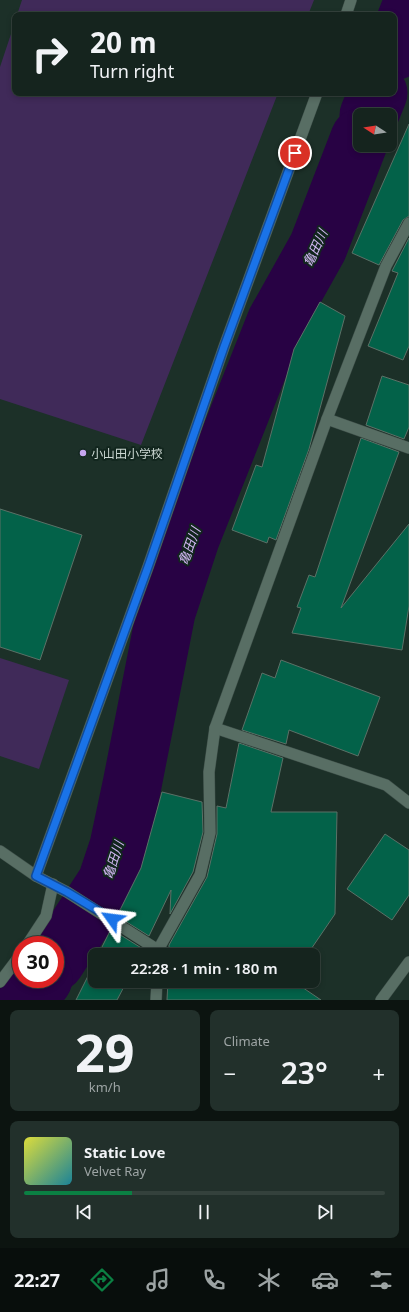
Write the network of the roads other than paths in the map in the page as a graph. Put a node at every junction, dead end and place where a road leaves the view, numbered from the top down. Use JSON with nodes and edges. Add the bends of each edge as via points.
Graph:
{"nodes":[{"id":1,"x":351,"y":0,"type":"edge"},
{"id":2,"x":347,"y":12,"type":"edge"},
{"id":3,"x":316,"y":96,"type":"edge"},
{"id":4,"x":409,"y":223,"type":"edge"},
{"id":5,"x":327,"y":419,"type":"junction"},
{"id":6,"x":409,"y":448,"type":"edge"},
{"id":7,"x":215,"y":728,"type":"junction"},
{"id":8,"x":409,"y":803,"type":"edge"},
{"id":9,"x":0,"y":851,"type":"edge"},
{"id":10,"x":36,"y":876,"type":"junction"},
{"id":11,"x":53,"y":884,"type":"junction"},
{"id":12,"x":34,"y":936,"type":"edge"},
{"id":13,"x":152,"y":948,"type":"edge"},
{"id":14,"x":160,"y":948,"type":"edge"},
{"id":15,"x":409,"y":962,"type":"edge"},
{"id":16,"x":12,"y":966,"type":"edge"},
{"id":17,"x":0,"y":982,"type":"edge"},
{"id":18,"x":157,"y":988,"type":"edge"},
{"id":19,"x":156,"y":1000,"type":"edge"},
{"id":20,"x":382,"y":1000,"type":"edge"}],
"edges":[{"from":1,"to":2,"type":"street"},
{"from":3,"to":10,"type":"street"},
{"from":4,"to":5,"type":"street","via":[[386,266]]},
{"from":5,"to":6,"type":"street"},
{"from":5,"to":7,"type":"street"},
{"from":7,"to":8,"type":"street","via":[[386,785]]},
{"from":7,"to":14,"type":"street","via":[[210,772],[210,833],[200,875]]},
{"from":9,"to":10,"type":"street"},
{"from":10,"to":11,"type":"street"},
{"from":11,"to":12,"type":"street","via":[[46,916]]},
{"from":11,"to":13,"type":"street","via":[[112,919]]},
{"from":15,"to":20,"type":"street"},
{"from":16,"to":17,"type":"street"},
{"from":18,"to":19,"type":"street"}]}
